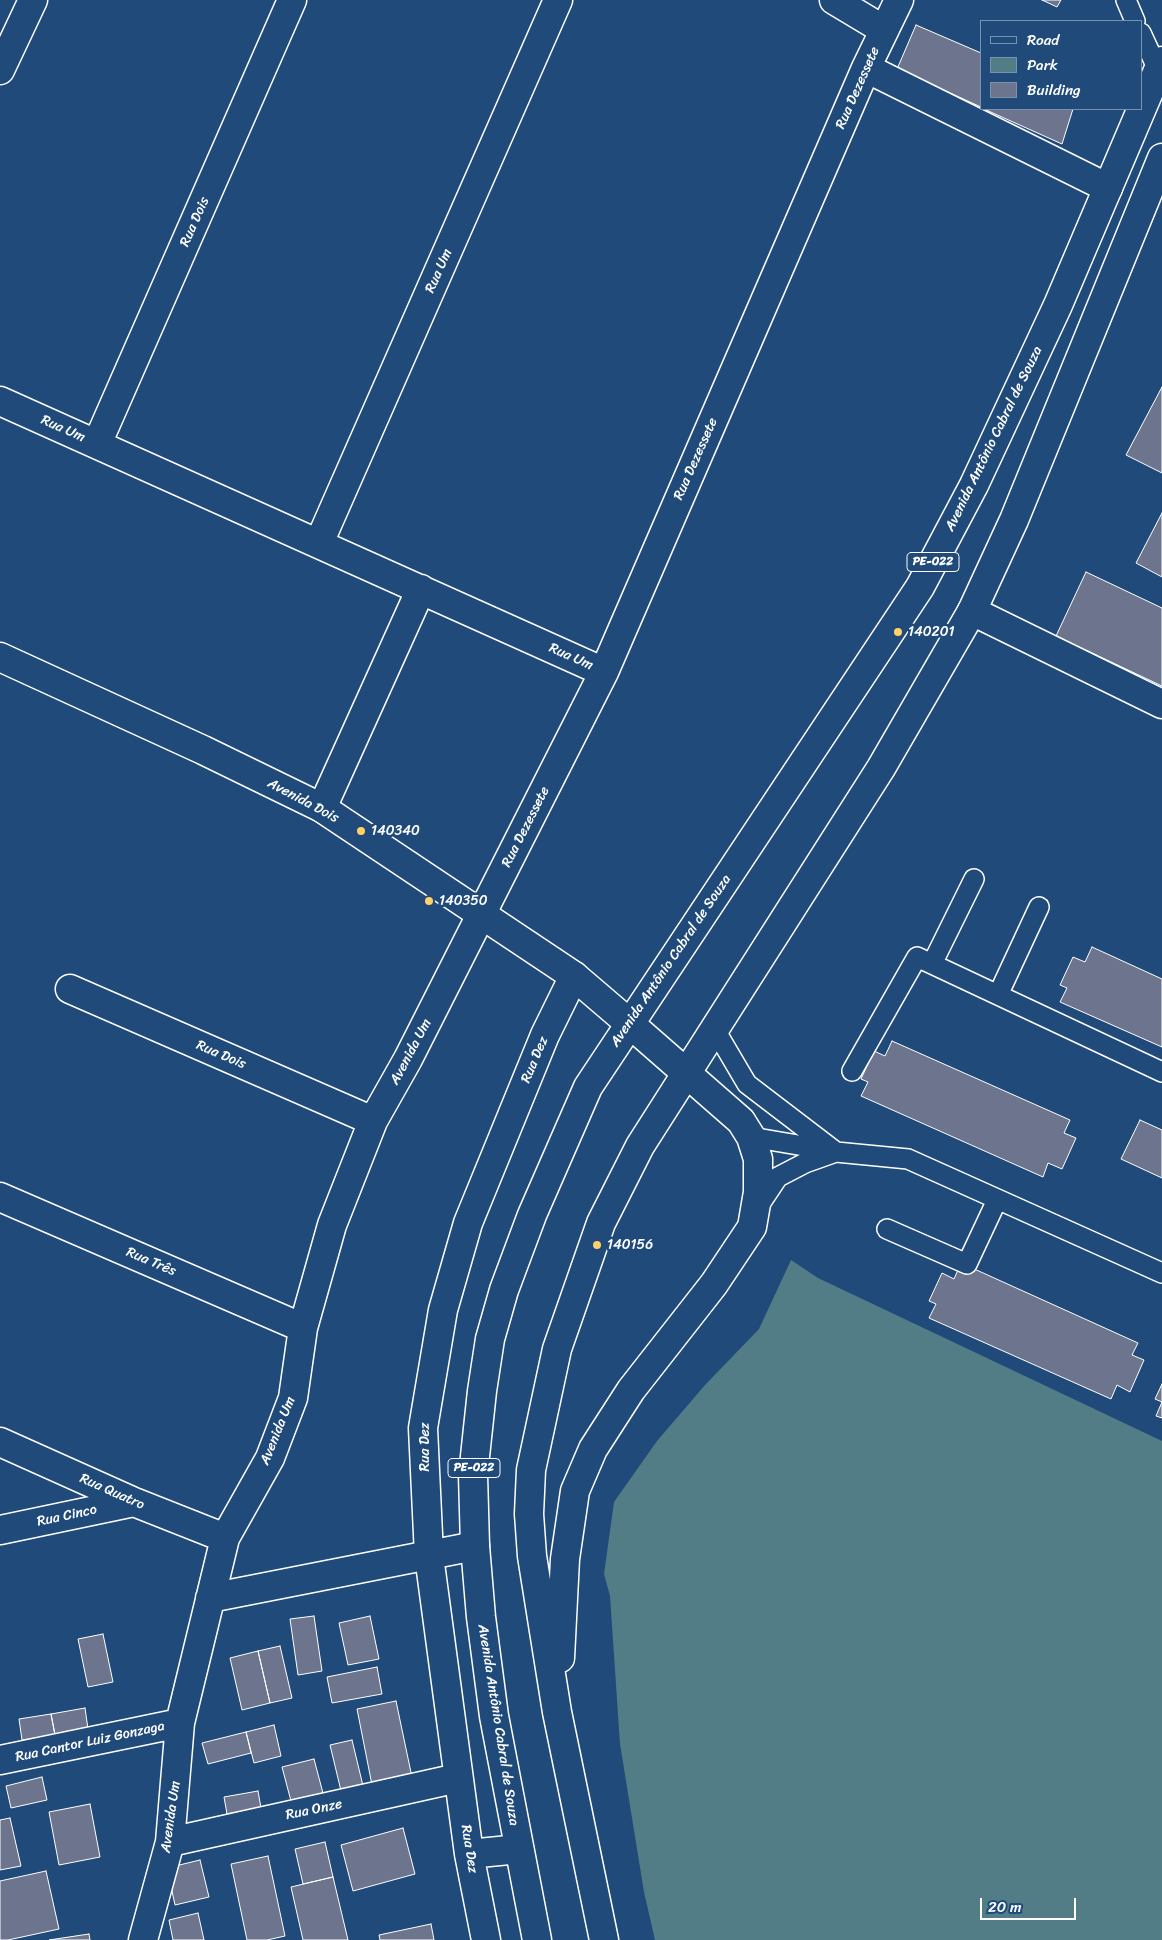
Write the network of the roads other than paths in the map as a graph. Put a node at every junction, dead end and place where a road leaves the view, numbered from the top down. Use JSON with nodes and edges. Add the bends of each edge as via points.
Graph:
{"nodes":[{"id":1,"x":33,"y":0,"type":"edge"},
{"id":2,"x":292,"y":0,"type":"edge"},
{"id":3,"x":558,"y":0,"type":"edge"},
{"id":4,"x":834,"y":0,"type":"edge"},
{"id":5,"x":899,"y":0,"type":"edge"},
{"id":6,"x":1126,"y":0,"type":"edge"},
{"id":7,"x":1135,"y":20,"type":"edge"},
{"id":8,"x":884,"y":30,"type":"junction"},
{"id":9,"x":1142,"y":35,"type":"edge"},
{"id":10,"x":1160,"y":66,"type":"edge"},
{"id":11,"x":866,"y":68,"type":"junction"},
{"id":12,"x":0,"y":70,"type":"edge"},
{"id":13,"x":1142,"y":108,"type":"edge"},
{"id":14,"x":1141,"y":110,"type":"edge"},
{"id":15,"x":1162,"y":158,"type":"edge"},
{"id":16,"x":1108,"y":188,"type":"junction"},
{"id":17,"x":0,"y":401,"type":"edge"},
{"id":18,"x":97,"y":444,"type":"junction"},
{"id":19,"x":319,"y":543,"type":"junction"},
{"id":20,"x":421,"y":589,"type":"junction"},
{"id":21,"x":972,"y":611,"type":"junction"},
{"id":22,"x":0,"y":657,"type":"edge"},
{"id":23,"x":604,"y":672,"type":"junction"},
{"id":24,"x":1162,"y":704,"type":"edge"},
{"id":25,"x":322,"y":808,"type":"junction"},
{"id":26,"x":974,"y":879,"type":"dead end"},
{"id":27,"x":1039,"y":907,"type":"dead end"},
{"id":28,"x":483,"y":914,"type":"junction"},
{"id":29,"x":932,"y":964,"type":"junction"},
{"id":30,"x":574,"y":976,"type":"junction"},
{"id":31,"x":70,"y":989,"type":"dead end"},
{"id":32,"x":998,"y":995,"type":"junction"},
{"id":33,"x":630,"y":1023,"type":"junction"},
{"id":34,"x":714,"y":1028,"type":"junction"},
{"id":35,"x":852,"y":1071,"type":"dead end"},
{"id":36,"x":685,"y":1072,"type":"junction"},
{"id":37,"x":1162,"y":1072,"type":"edge"},
{"id":38,"x":372,"y":1120,"type":"junction"},
{"id":39,"x":751,"y":1137,"type":"junction"},
{"id":40,"x":836,"y":1152,"type":"junction"},
{"id":41,"x":0,"y":1197,"type":"edge"},
{"id":42,"x":997,"y":1200,"type":"junction"},
{"id":43,"x":754,"y":1212,"type":"junction"},
{"id":44,"x":887,"y":1229,"type":"dead end"},
{"id":45,"x":1162,"y":1273,"type":"edge"},
{"id":46,"x":303,"y":1328,"type":"junction"},
{"id":47,"x":0,"y":1442,"type":"edge"},
{"id":48,"x":134,"y":1502,"type":"junction"},
{"id":49,"x":0,"y":1530,"type":"edge"},
{"id":50,"x":225,"y":1538,"type":"junction"},
{"id":51,"x":475,"y":1546,"type":"junction"},
{"id":52,"x":429,"y":1556,"type":"junction"},
{"id":53,"x":210,"y":1598,"type":"junction"},
{"id":54,"x":557,"y":1712,"type":"junction"},
{"id":55,"x":180,"y":1723,"type":"junction"},
{"id":56,"x":0,"y":1760,"type":"edge"},
{"id":57,"x":458,"y":1778,"type":"junction"},
{"id":58,"x":170,"y":1842,"type":"junction"},
{"id":59,"x":519,"y":1849,"type":"junction"},
{"id":60,"x":469,"y":1854,"type":"junction"},
{"id":61,"x":143,"y":1940,"type":"edge"},
{"id":62,"x":486,"y":1940,"type":"edge"},
{"id":63,"x":537,"y":1940,"type":"edge"},
{"id":64,"x":604,"y":1940,"type":"edge"}],
"edges":[{"from":1,"to":12,"type":"main road"},
{"from":2,"to":18,"type":"main road","name":"Rua Dois"},
{"from":3,"to":19,"type":"main road","name":"Rua Um"},
{"from":4,"to":8,"type":"main road"},
{"from":5,"to":8,"type":"main road","name":"Rua Dezessete"},
{"from":6,"to":7,"type":"lane"},
{"from":8,"to":11,"type":"main road","name":"Rua Dezessete"},
{"from":9,"to":10,"type":"lane"},
{"from":10,"to":13,"type":"main road","name":"Avenida Antônio Cabral de Souza","number":"PE-022"},
{"from":11,"to":16,"type":"main road"},
{"from":11,"to":23,"type":"main road","name":"Rua Dezessete"},
{"from":14,"to":16,"type":"main road","name":"Avenida Antônio Cabral de Souza","number":"PE-022"},
{"from":15,"to":21,"type":"main road","via":[[1014,520]]},
{"from":16,"to":33,"type":"main road","name":"Avenida Antônio Cabral de Souza","number":"PE-022","via":[[1058,305],[974,485],[920,587]]},
{"from":17,"to":18,"type":"main road","name":"Rua Um"},
{"from":18,"to":19,"type":"main road","name":"Rua Um"},
{"from":19,"to":20,"type":"main road","name":"Rua Um"},
{"from":20,"to":23,"type":"main road","name":"Rua Um"},
{"from":20,"to":25,"type":"main road"},
{"from":21,"to":24,"type":"main road"},
{"from":21,"to":34,"type":"main road","via":[[881,768]]},
{"from":22,"to":25,"type":"main road","name":"Avenida Dois"},
{"from":23,"to":28,"type":"main road","name":"Rua Dezessete"},
{"from":25,"to":28,"type":"main road","name":"Avenida Dois"},
{"from":26,"to":29,"type":"lane"},
{"from":27,"to":32,"type":"lane"},
{"from":28,"to":30,"type":"main road","name":"Avenida Dois"},
{"from":28,"to":38,"type":"main road","name":"Avenida Um","via":[[408,1059]]},
{"from":29,"to":32,"type":"lane"},
{"from":29,"to":35,"type":"lane","via":[[917,956]]},
{"from":30,"to":33,"type":"main road","name":"Avenida Dois"},
{"from":30,"to":52,"type":"main road","name":"Rua Dez","via":[[545,1035],[468,1223],[443,1310],[423,1428]]},
{"from":31,"to":38,"type":"main road","name":"Rua Dois"},
{"from":32,"to":37,"type":"lane"},
{"from":33,"to":36,"type":"main road","name":"Avenida Dois"},
{"from":33,"to":51,"type":"main road","name":"Avenida Antônio Cabral de Souza","number":"PE-022","via":[[588,1087],[532,1215],[504,1290],[490,1339],[482,1392],[473,1475]]},
{"from":34,"to":36,"type":"main road"},
{"from":34,"to":40,"type":"lane","via":[[747,1084]]},
{"from":36,"to":39,"type":"main road","name":"Avenida Dois","via":[[741,1121]]},
{"from":36,"to":54,"type":"main road","via":[[640,1146],[601,1223],[557,1349],[531,1470],[529,1514],[532,1556]]},
{"from":38,"to":46,"type":"main road","name":"Avenida Um","via":[[332,1225]]},
{"from":39,"to":40,"type":"lane"},
{"from":39,"to":43,"type":"main road","name":"Avenida Dois","via":[[758,1159]]},
{"from":40,"to":42,"type":"lane","via":[[908,1159]]},
{"from":40,"to":43,"type":"lane","via":[[804,1163],[778,1177]]},
{"from":41,"to":46,"type":"main road","name":"Rua Três"},
{"from":42,"to":44,"type":"lane","via":[[967,1264]]},
{"from":42,"to":45,"type":"lane"},
{"from":43,"to":54,"type":"main road","name":"Avenida Dois","via":[[752,1227],[714,1284],[630,1390],[593,1449],[575,1491],[565,1559]]},
{"from":46,"to":50,"type":"main road","name":"Avenida Um","via":[[293,1398],[270,1458]]},
{"from":47,"to":48,"type":"main road","name":"Rua Quatro"},
{"from":48,"to":49,"type":"main road","name":"Rua Cinco"},
{"from":48,"to":50,"type":"main road","name":"Rua Quatro"},
{"from":50,"to":53,"type":"main road","name":"Avenida Um"},
{"from":51,"to":52,"type":"main road"},
{"from":51,"to":59,"type":"main road","name":"Avenida Antônio Cabral de Souza","number":"PE-022","via":[[480,1617],[494,1716]]},
{"from":52,"to":53,"type":"main road"},
{"from":52,"to":57,"type":"main road","name":"Rua Dez"},
{"from":53,"to":55,"type":"main road","name":"Avenida Um"},
{"from":54,"to":64,"type":"main road"},
{"from":55,"to":56,"type":"main road","name":"Rua Cantor Luiz Gonzaga"},
{"from":55,"to":58,"type":"main road","name":"Avenida Um"},
{"from":57,"to":58,"type":"main road","name":"Rua Onze"},
{"from":57,"to":60,"type":"main road","name":"Rua Dez"},
{"from":58,"to":61,"type":"main road","name":"Avenida Um"},
{"from":59,"to":60,"type":"main road"},
{"from":59,"to":63,"type":"main road","name":"Avenida Antônio Cabral de Souza","number":"PE-022"},
{"from":60,"to":62,"type":"main road","name":"Rua Dez"}]}
